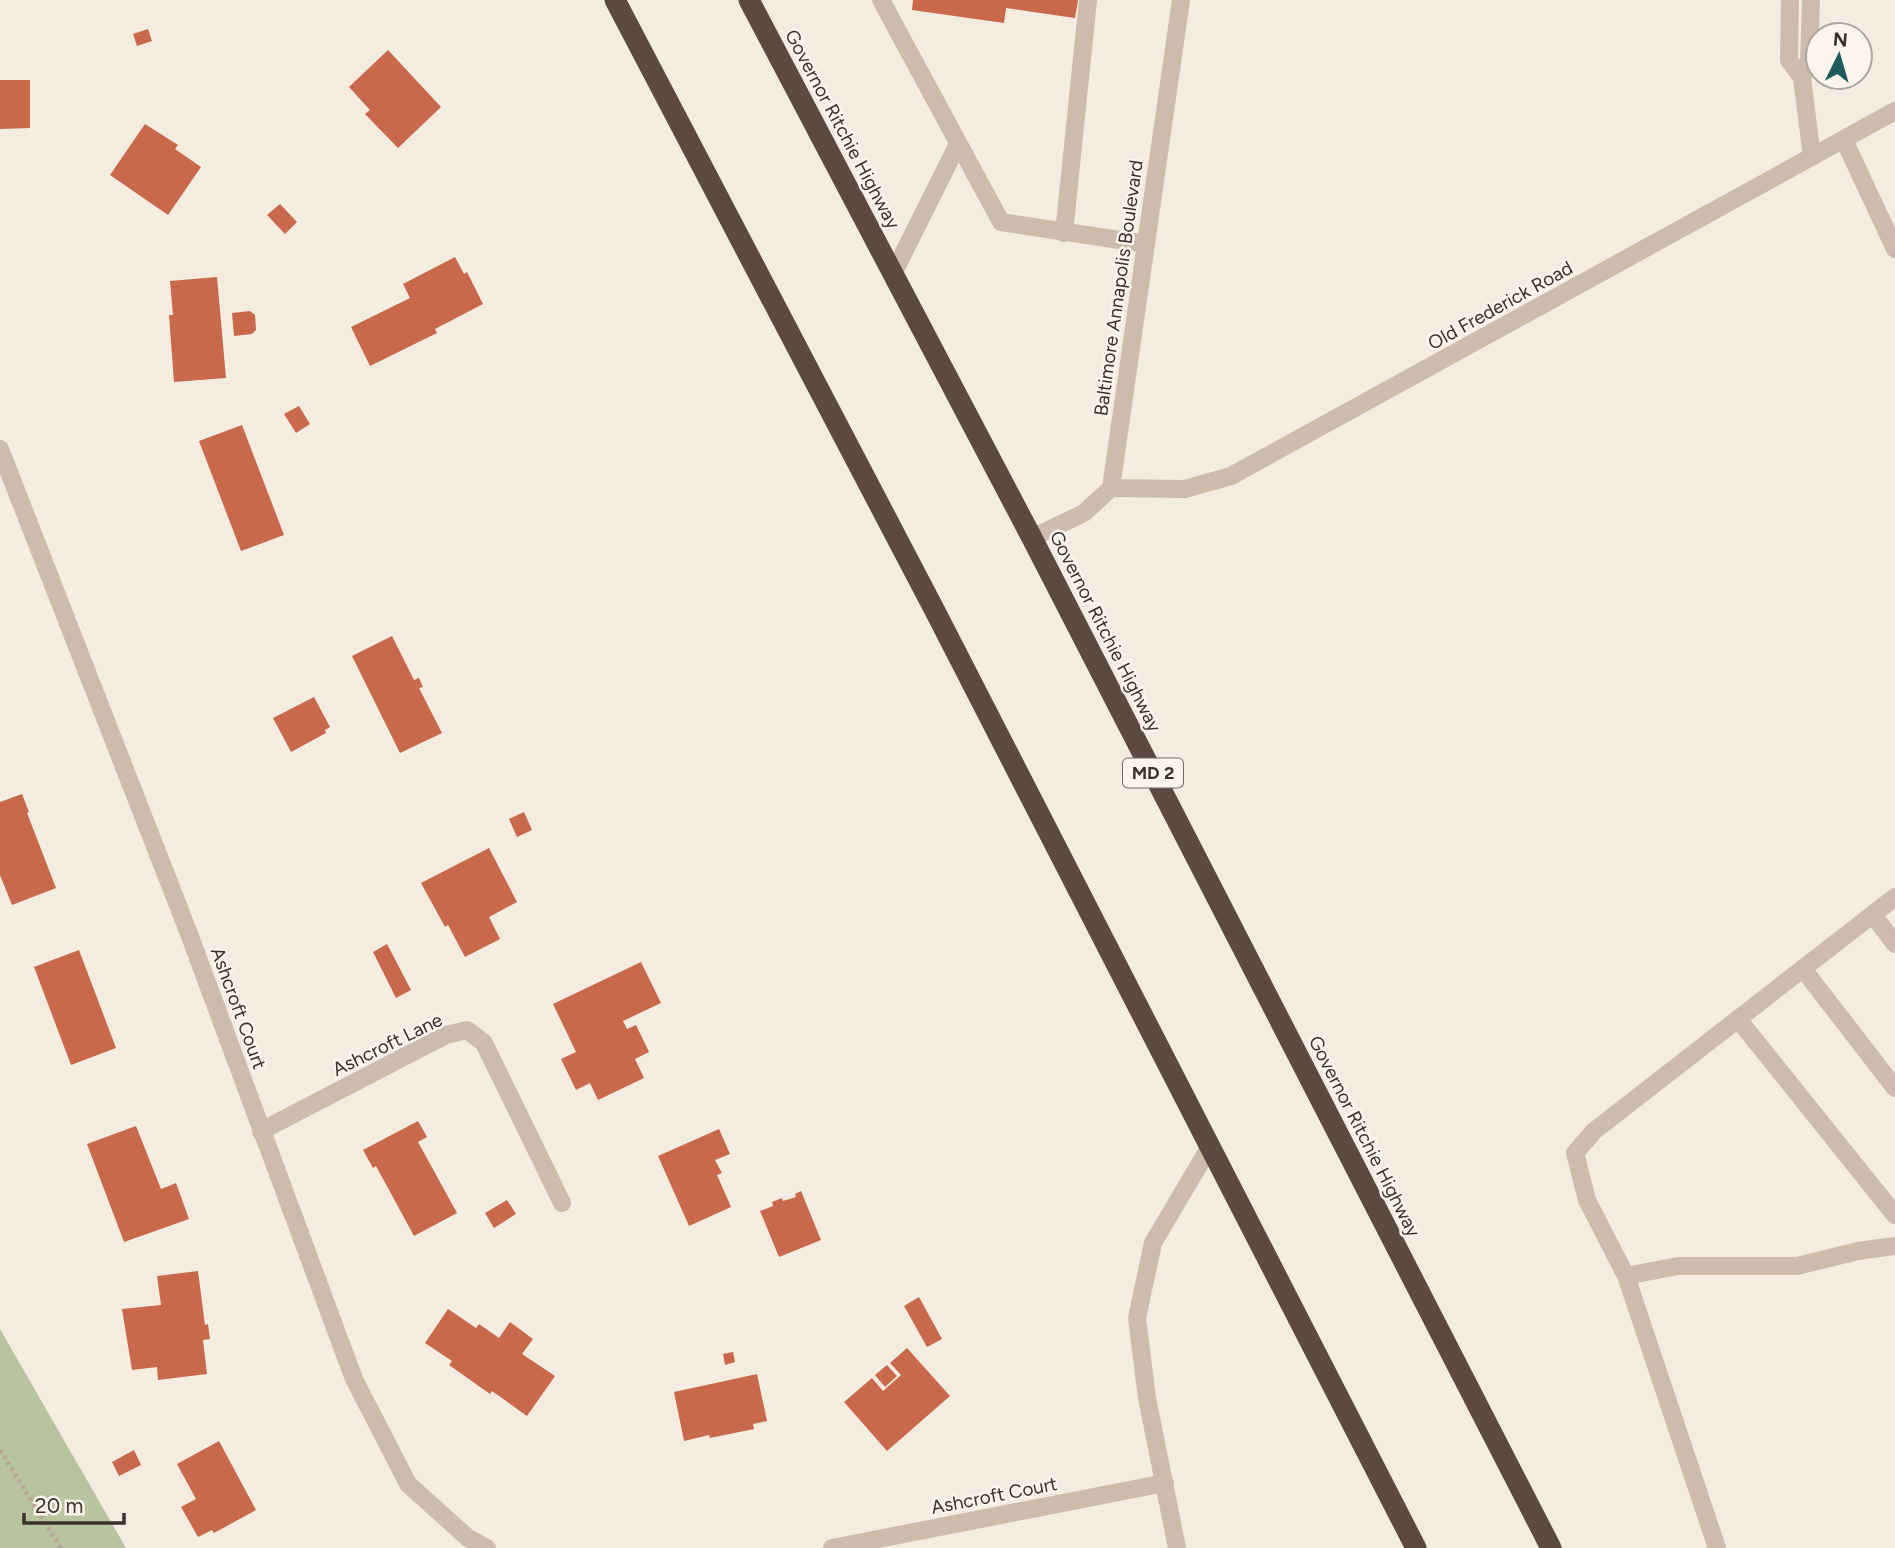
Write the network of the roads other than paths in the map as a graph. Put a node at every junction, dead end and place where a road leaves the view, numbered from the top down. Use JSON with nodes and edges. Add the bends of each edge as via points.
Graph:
{"nodes":[{"id":1,"x":615,"y":0,"type":"edge"},
{"id":2,"x":750,"y":0,"type":"edge"},
{"id":3,"x":881,"y":0,"type":"edge"},
{"id":4,"x":1088,"y":0,"type":"edge"},
{"id":5,"x":1181,"y":0,"type":"edge"},
{"id":6,"x":1790,"y":0,"type":"edge"},
{"id":7,"x":1811,"y":0,"type":"edge"},
{"id":8,"x":1802,"y":78,"type":"junction"},
{"id":9,"x":1895,"y":111,"type":"edge"},
{"id":10,"x":1844,"y":140,"type":"junction"},
{"id":11,"x":958,"y":144,"type":"junction"},
{"id":12,"x":1812,"y":157,"type":"junction"},
{"id":13,"x":1064,"y":233,"type":"junction"},
{"id":14,"x":1146,"y":244,"type":"junction"},
{"id":15,"x":1895,"y":249,"type":"edge"},
{"id":16,"x":893,"y":274,"type":"junction"},
{"id":17,"x":0,"y":449,"type":"edge"},
{"id":18,"x":1111,"y":488,"type":"junction"},
{"id":19,"x":1032,"y":538,"type":"junction"},
{"id":20,"x":1895,"y":897,"type":"edge"},
{"id":21,"x":1873,"y":915,"type":"junction"},
{"id":22,"x":1895,"y":944,"type":"edge"},
{"id":23,"x":1802,"y":969,"type":"junction"},
{"id":24,"x":1738,"y":1019,"type":"junction"},
{"id":25,"x":1895,"y":1088,"type":"edge"},
{"id":26,"x":261,"y":1131,"type":"junction"},
{"id":27,"x":1209,"y":1148,"type":"junction"},
{"id":28,"x":562,"y":1203,"type":"dead end"},
{"id":29,"x":1895,"y":1216,"type":"edge"},
{"id":30,"x":1895,"y":1246,"type":"edge"},
{"id":31,"x":1626,"y":1276,"type":"junction"},
{"id":32,"x":1165,"y":1483,"type":"junction"},
{"id":33,"x":486,"y":1548,"type":"edge"},
{"id":34,"x":832,"y":1548,"type":"edge"},
{"id":35,"x":1177,"y":1548,"type":"edge"},
{"id":36,"x":1416,"y":1548,"type":"edge"},
{"id":37,"x":1551,"y":1548,"type":"edge"},
{"id":38,"x":1717,"y":1548,"type":"edge"}],
"edges":[{"from":1,"to":27,"type":"highway"},
{"from":2,"to":16,"type":"highway","name":"Governor Ritchie Highway","number":"MD 2"},
{"from":3,"to":11,"type":"street"},
{"from":4,"to":13,"type":"street"},
{"from":5,"to":14,"type":"street","name":"Baltimore Annapolis Boulevard"},
{"from":6,"to":8,"type":"street","via":[[1789,60]]},
{"from":7,"to":8,"type":"street","via":[[1809,63]]},
{"from":8,"to":12,"type":"street"},
{"from":9,"to":10,"type":"street","name":"Old Frederick Road"},
{"from":10,"to":12,"type":"street","name":"Old Frederick Road"},
{"from":10,"to":15,"type":"street"},
{"from":11,"to":13,"type":"street","via":[[1002,222]]},
{"from":11,"to":16,"type":"street"},
{"from":12,"to":18,"type":"street","name":"Old Frederick Road","via":[[1231,476],[1185,489]]},
{"from":13,"to":14,"type":"street"},
{"from":14,"to":18,"type":"street","name":"Baltimore Annapolis Boulevard"},
{"from":16,"to":19,"type":"highway","name":"Governor Ritchie Highway","number":"MD 2"},
{"from":17,"to":26,"type":"street","name":"Ashcroft Court"},
{"from":18,"to":19,"type":"street","via":[[1084,513]]},
{"from":19,"to":37,"type":"highway","name":"Governor Ritchie Highway","number":"MD 2"},
{"from":20,"to":21,"type":"street"},
{"from":21,"to":22,"type":"street"},
{"from":21,"to":23,"type":"street"},
{"from":23,"to":24,"type":"street"},
{"from":23,"to":25,"type":"street"},
{"from":24,"to":29,"type":"street"},
{"from":24,"to":31,"type":"street","via":[[1594,1131],[1575,1153],[1587,1200]]},
{"from":26,"to":28,"type":"street","name":"Ashcroft Lane","via":[[446,1035],[467,1030],[484,1043]]},
{"from":26,"to":33,"type":"street","name":"Ashcroft Court","via":[[354,1379],[408,1484],[468,1538]]},
{"from":27,"to":32,"type":"street","via":[[1153,1243],[1137,1318],[1146,1398]]},
{"from":27,"to":36,"type":"highway"},
{"from":30,"to":31,"type":"street","via":[[1797,1266],[1678,1266]]},
{"from":31,"to":38,"type":"street"},
{"from":32,"to":34,"type":"street","name":"Ashcroft Court"},
{"from":32,"to":35,"type":"street"}]}
